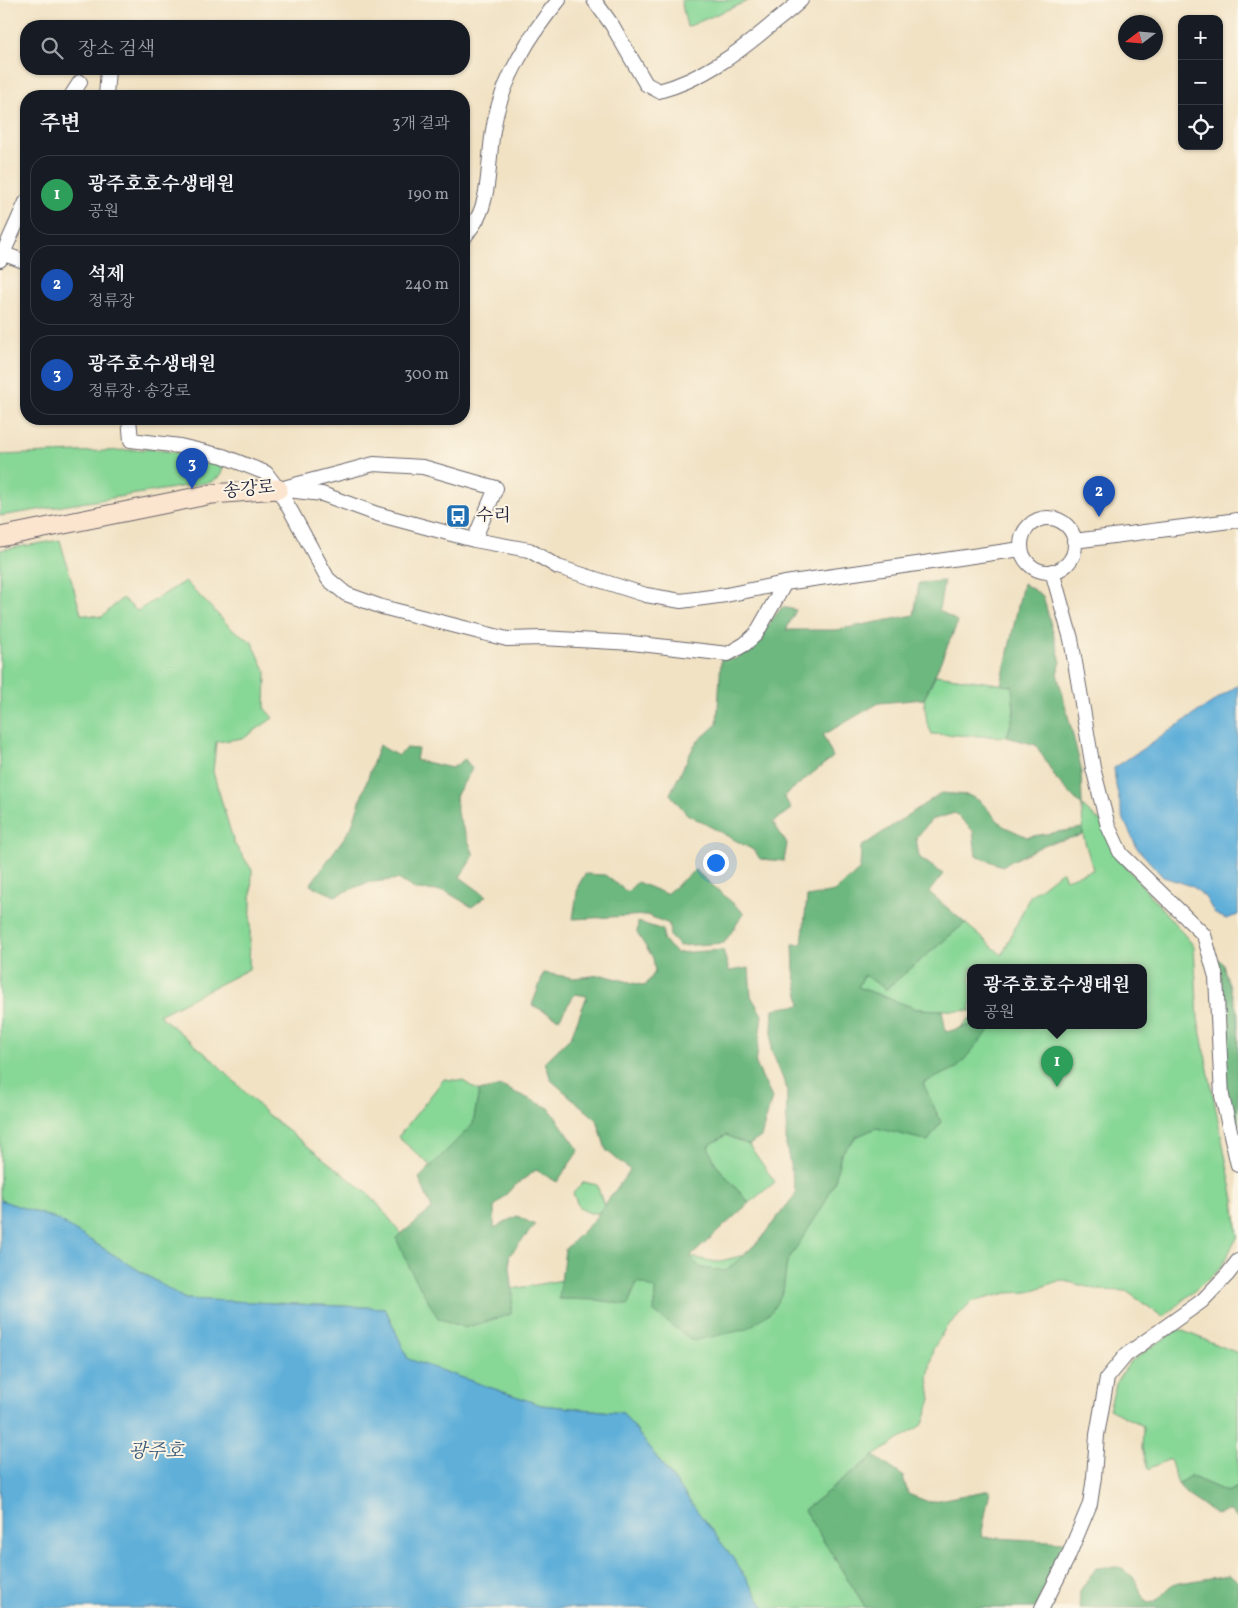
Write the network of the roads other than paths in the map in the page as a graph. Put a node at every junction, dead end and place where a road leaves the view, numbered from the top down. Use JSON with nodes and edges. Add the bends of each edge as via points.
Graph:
{"nodes":[{"id":1,"x":559,"y":0,"type":"edge"},
{"id":2,"x":594,"y":0,"type":"edge"},
{"id":3,"x":801,"y":0,"type":"edge"},
{"id":4,"x":108,"y":75,"type":"edge"},
{"id":5,"x":80,"y":82,"type":"dead end"},
{"id":6,"x":75,"y":90,"type":"edge"},
{"id":7,"x":106,"y":90,"type":"edge"},
{"id":8,"x":20,"y":216,"type":"edge"},
{"id":9,"x":470,"y":229,"type":"edge"},
{"id":10,"x":2,"y":257,"type":"edge"},
{"id":11,"x":20,"y":261,"type":"edge"},
{"id":12,"x":130,"y":425,"type":"edge"},
{"id":13,"x":278,"y":489,"type":"junction"},
{"id":14,"x":1238,"y":520,"type":"edge"},
{"id":15,"x":0,"y":537,"type":"edge"},
{"id":16,"x":474,"y":540,"type":"junction"},
{"id":17,"x":1074,"y":541,"type":"junction"},
{"id":18,"x":1021,"y":549,"type":"junction"},
{"id":19,"x":1052,"y":571,"type":"junction"},
{"id":20,"x":785,"y":583,"type":"junction"},
{"id":21,"x":1238,"y":1165,"type":"edge"},
{"id":22,"x":1238,"y":1261,"type":"edge"},
{"id":23,"x":1042,"y":1608,"type":"edge"}],
"edges":[{"from":1,"to":9,"type":"street","via":[[545,16],[508,79],[494,125],[485,197]]},
{"from":2,"to":3,"type":"street","via":[[646,84],[659,91],[694,78],[740,51]]},
{"from":4,"to":7,"type":"street"},
{"from":5,"to":6,"type":"street"},
{"from":8,"to":10,"type":"street"},
{"from":10,"to":11,"type":"street"},
{"from":12,"to":13,"type":"street","via":[[131,440],[223,456],[266,473]]},
{"from":13,"to":15,"type":"main road","name":"송강로","via":[[212,494]]},
{"from":13,"to":16,"type":"street","via":[[322,494],[377,514]]},
{"from":13,"to":16,"type":"street","name":"송강로","via":[[374,464],[423,467],[496,488]]},
{"from":13,"to":20,"type":"street","via":[[328,579],[346,594],[382,607],[507,639],[632,643],[728,654],[756,634]]},
{"from":14,"to":17,"type":"street"},
{"from":16,"to":20,"type":"street","via":[[529,550],[558,567],[646,595],[681,601]]},
{"from":17,"to":18,"type":"street","via":[[1063,522],[1046,518],[1037,520],[1024,532]]},
{"from":17,"to":19,"type":"street","via":[[1068,562]]},
{"from":18,"to":19,"type":"street","via":[[1029,564],[1036,569]]},
{"from":18,"to":20,"type":"street"},
{"from":19,"to":21,"type":"street","via":[[1071,639],[1093,768],[1108,826],[1121,854],[1204,935],[1216,977],[1222,1096]]},
{"from":22,"to":23,"type":"street","via":[[1202,1301],[1126,1354],[1107,1378],[1090,1504]]}]}
